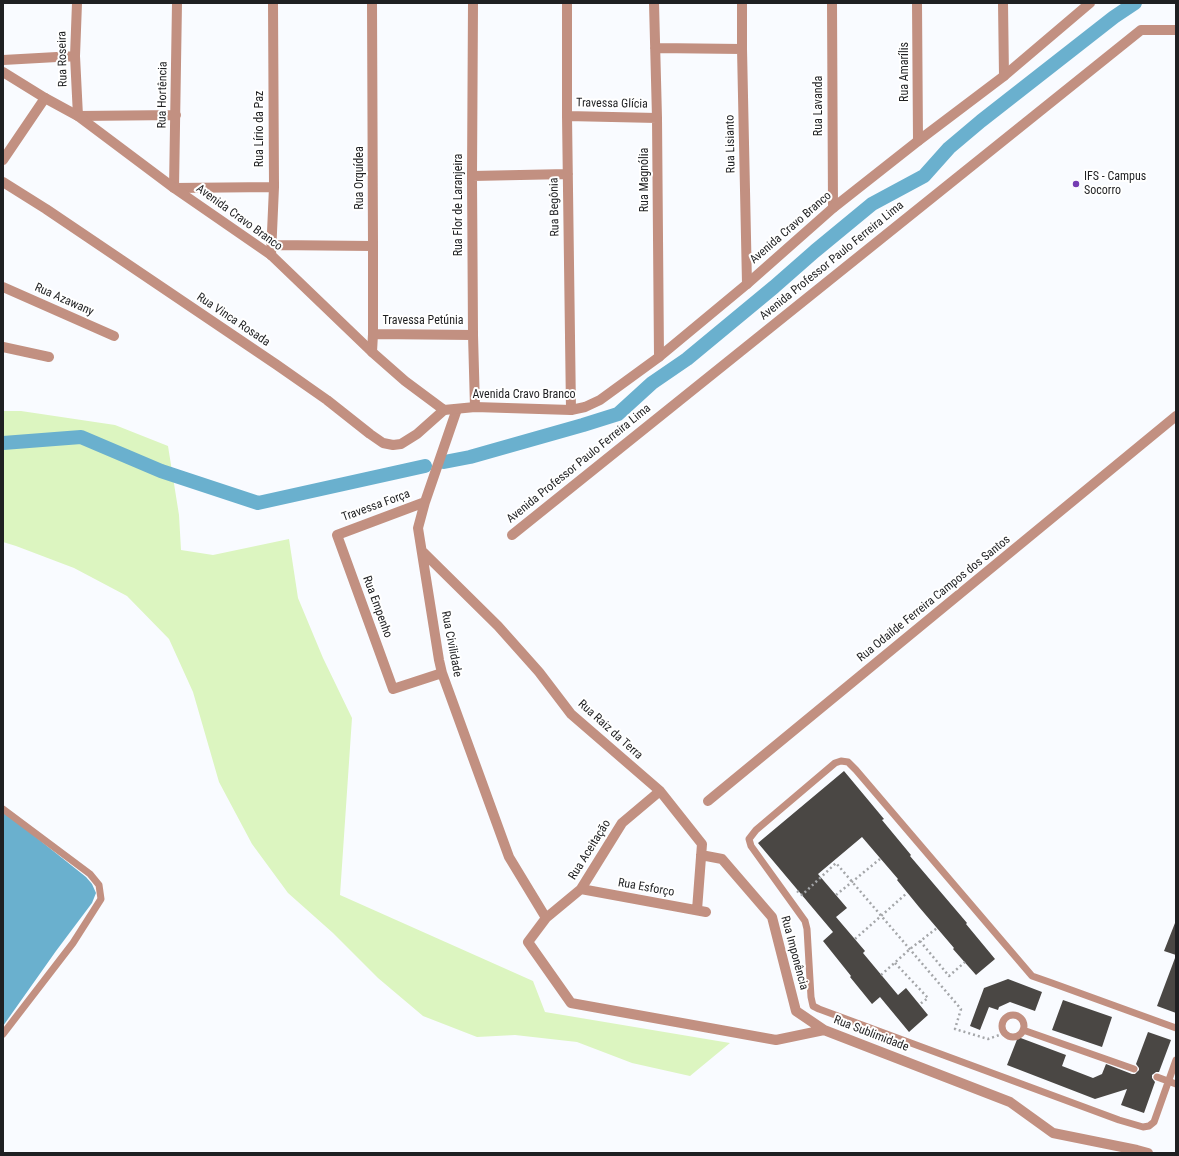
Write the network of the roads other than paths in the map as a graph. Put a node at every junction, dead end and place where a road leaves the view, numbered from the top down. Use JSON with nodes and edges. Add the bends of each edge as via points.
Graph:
{"nodes":[{"id":1,"x":77,"y":3,"type":"edge"},
{"id":2,"x":177,"y":3,"type":"edge"},
{"id":3,"x":273,"y":3,"type":"edge"},
{"id":4,"x":372,"y":3,"type":"edge"},
{"id":5,"x":473,"y":3,"type":"edge"},
{"id":6,"x":567,"y":3,"type":"edge"},
{"id":7,"x":654,"y":3,"type":"edge"},
{"id":8,"x":742,"y":3,"type":"edge"},
{"id":9,"x":832,"y":3,"type":"edge"},
{"id":10,"x":917,"y":3,"type":"edge"},
{"id":11,"x":1003,"y":3,"type":"edge"},
{"id":12,"x":1090,"y":3,"type":"edge"},
{"id":13,"x":1176,"y":30,"type":"edge"},
{"id":14,"x":655,"y":48,"type":"junction"},
{"id":15,"x":742,"y":49,"type":"junction"},
{"id":16,"x":75,"y":56,"type":"junction"},
{"id":17,"x":3,"y":60,"type":"edge"},
{"id":18,"x":3,"y":72,"type":"edge"},
{"id":19,"x":1004,"y":76,"type":"junction"},
{"id":20,"x":44,"y":98,"type":"junction"},
{"id":21,"x":176,"y":114,"type":"junction"},
{"id":22,"x":78,"y":116,"type":"junction"},
{"id":23,"x":567,"y":116,"type":"junction"},
{"id":24,"x":657,"y":118,"type":"junction"},
{"id":25,"x":918,"y":141,"type":"junction"},
{"id":26,"x":3,"y":160,"type":"edge"},
{"id":27,"x":568,"y":174,"type":"junction"},
{"id":28,"x":472,"y":176,"type":"junction"},
{"id":29,"x":3,"y":182,"type":"edge"},
{"id":30,"x":274,"y":187,"type":"junction"},
{"id":31,"x":174,"y":188,"type":"junction"},
{"id":32,"x":833,"y":208,"type":"junction"},
{"id":33,"x":272,"y":244,"type":"junction"},
{"id":34,"x":373,"y":246,"type":"junction"},
{"id":35,"x":271,"y":255,"type":"junction"},
{"id":36,"x":747,"y":284,"type":"junction"},
{"id":37,"x":3,"y":287,"type":"edge"},
{"id":38,"x":373,"y":334,"type":"junction"},
{"id":39,"x":473,"y":335,"type":"junction"},
{"id":40,"x":114,"y":336,"type":"dead end"},
{"id":41,"x":3,"y":347,"type":"edge"},
{"id":42,"x":372,"y":352,"type":"junction"},
{"id":43,"x":49,"y":357,"type":"dead end"},
{"id":44,"x":659,"y":357,"type":"junction"},
{"id":45,"x":475,"y":407,"type":"junction"},
{"id":46,"x":457,"y":409,"type":"junction"},
{"id":47,"x":444,"y":410,"type":"junction"},
{"id":48,"x":571,"y":410,"type":"junction"},
{"id":49,"x":1176,"y":416,"type":"edge"},
{"id":50,"x":425,"y":502,"type":"junction"},
{"id":51,"x":337,"y":534,"type":"joint"},
{"id":52,"x":512,"y":535,"type":"dead end"},
{"id":53,"x":422,"y":551,"type":"junction"},
{"id":54,"x":442,"y":673,"type":"junction"},
{"id":55,"x":660,"y":791,"type":"junction"},
{"id":56,"x":708,"y":802,"type":"dead end"},
{"id":57,"x":3,"y":809,"type":"edge"},
{"id":58,"x":701,"y":855,"type":"junction"},
{"id":59,"x":582,"y":890,"type":"junction"},
{"id":60,"x":702,"y":911,"type":"joint"},
{"id":61,"x":546,"y":918,"type":"junction"},
{"id":62,"x":528,"y":942,"type":"joint"},
{"id":63,"x":1176,"y":1028,"type":"edge"},
{"id":64,"x":824,"y":1030,"type":"junction"},
{"id":65,"x":1023,"y":1030,"type":"junction"},
{"id":66,"x":3,"y":1034,"type":"edge"},
{"id":67,"x":1176,"y":1060,"type":"edge"},
{"id":68,"x":1134,"y":1069,"type":"dead end"},
{"id":69,"x":1157,"y":1077,"type":"dead end"},
{"id":70,"x":1168,"y":1081,"type":"junction"},
{"id":71,"x":1176,"y":1084,"type":"edge"},
{"id":72,"x":1148,"y":1153,"type":"edge"}],
"edges":[{"from":1,"to":16,"type":"street","name":"Rua Roseira"},
{"from":2,"to":21,"type":"street","name":"Rua Hortência"},
{"from":3,"to":30,"type":"street","name":"Rua Lírio da Paz"},
{"from":4,"to":34,"type":"street","name":"Rua Orquídea"},
{"from":5,"to":28,"type":"street","name":"Rua Flor de Laranjeira"},
{"from":6,"to":23,"type":"street","name":"Rua Begônia"},
{"from":7,"to":14,"type":"street","name":"Rua Magnólia"},
{"from":8,"to":15,"type":"street","name":"Rua Lisianto"},
{"from":9,"to":32,"type":"street","name":"Rua Lavanda"},
{"from":10,"to":25,"type":"street","name":"Rua Amarílis"},
{"from":11,"to":19,"type":"street"},
{"from":12,"to":19,"type":"street","name":"Avenida Cravo Branco"},
{"from":13,"to":52,"type":"street","name":"Avenida Professor Paulo Ferreira Lima","via":[[1141,30]]},
{"from":14,"to":15,"type":"street"},
{"from":14,"to":24,"type":"street","name":"Rua Magnólia"},
{"from":15,"to":36,"type":"street","name":"Rua Lisianto"},
{"from":16,"to":17,"type":"street"},
{"from":16,"to":22,"type":"street","name":"Rua Roseira"},
{"from":18,"to":20,"type":"street","name":"Avenida Cravo Branco"},
{"from":19,"to":25,"type":"street","name":"Avenida Cravo Branco"},
{"from":20,"to":22,"type":"street","name":"Avenida Cravo Branco"},
{"from":20,"to":26,"type":"street"},
{"from":21,"to":22,"type":"street"},
{"from":21,"to":31,"type":"street","name":"Rua Hortência"},
{"from":22,"to":31,"type":"street","name":"Avenida Cravo Branco"},
{"from":23,"to":24,"type":"street","name":"Travessa Glícia"},
{"from":23,"to":27,"type":"street","name":"Rua Begônia"},
{"from":24,"to":44,"type":"street","name":"Rua Magnólia"},
{"from":25,"to":32,"type":"street","name":"Avenida Cravo Branco"},
{"from":27,"to":28,"type":"street"},
{"from":27,"to":48,"type":"street","name":"Rua Begônia"},
{"from":28,"to":39,"type":"street","name":"Rua Flor de Laranjeira"},
{"from":29,"to":47,"type":"street","name":"Rua Vinca Rosada","via":[[327,400],[383,443],[401,444],[417,434]]},
{"from":30,"to":31,"type":"street"},
{"from":30,"to":33,"type":"street","name":"Rua Lírio da Paz"},
{"from":31,"to":35,"type":"street","name":"Avenida Cravo Branco"},
{"from":32,"to":36,"type":"street","name":"Avenida Cravo Branco"},
{"from":33,"to":34,"type":"street"},
{"from":33,"to":35,"type":"street","name":"Rua Lírio da Paz"},
{"from":34,"to":38,"type":"street","name":"Rua Orquídea"},
{"from":35,"to":42,"type":"street","name":"Avenida Cravo Branco"},
{"from":36,"to":44,"type":"street","name":"Avenida Cravo Branco"},
{"from":37,"to":40,"type":"street","name":"Rua Azawany"},
{"from":38,"to":39,"type":"street","name":"Travessa Petúnia"},
{"from":38,"to":42,"type":"street","name":"Rua Orquídea"},
{"from":39,"to":45,"type":"street","name":"Rua Flor de Laranjeira"},
{"from":41,"to":43,"type":"street"},
{"from":42,"to":47,"type":"street","name":"Avenida Cravo Branco","via":[[404,381]]},
{"from":44,"to":48,"type":"street","name":"Avenida Cravo Branco","via":[[600,400]]},
{"from":45,"to":46,"type":"street","name":"Avenida Cravo Branco"},
{"from":45,"to":48,"type":"street","name":"Avenida Cravo Branco"},
{"from":46,"to":47,"type":"street","name":"Avenida Cravo Branco"},
{"from":46,"to":50,"type":"street","name":"Rua Civilidade"},
{"from":49,"to":56,"type":"street","name":"Rua Odailde Ferreira Campos dos Santos"},
{"from":50,"to":51,"type":"street","name":"Travessa Força"},
{"from":50,"to":53,"type":"street","name":"Rua Civilidade","via":[[418,528]]},
{"from":51,"to":54,"type":"street","name":"Rua Empenho","via":[[393,689]]},
{"from":53,"to":54,"type":"street","name":"Rua Civilidade"},
{"from":53,"to":55,"type":"street","name":"Rua Raiz da Terra","via":[[498,626],[539,672],[571,714]]},
{"from":54,"to":61,"type":"street","name":"Rua Civilidade","via":[[509,857]]},
{"from":55,"to":58,"type":"street","name":"Rua Raiz da Terra","via":[[702,844]]},
{"from":55,"to":59,"type":"street","name":"Rua Aceitação","via":[[622,823]]},
{"from":57,"to":66,"type":"lane","via":[[90,874],[99,885],[101,899],[73,943]]},
{"from":58,"to":60,"type":"street","name":"Rua Raiz da Terra"},
{"from":58,"to":64,"type":"street","name":"Rua Imponência","via":[[722,859],[772,917],[796,1011]]},
{"from":59,"to":60,"type":"street","name":"Rua Esforço"},
{"from":59,"to":61,"type":"street","name":"Rua Aceitação"},
{"from":61,"to":62,"type":"street","name":"Rua Aceitação"},
{"from":62,"to":64,"type":"street","name":"Rua Sublimidade","via":[[572,1003],[776,1040]]},
{"from":63,"to":70,"type":"lane","via":[[1032,976],[848,762],[841,760],[835,763],[756,830],[749,839],[751,846],[805,921],[813,1006],[1143,1127],[1154,1122]]},
{"from":64,"to":72,"type":"street","name":"Rua Sublimidade","via":[[1010,1102],[1053,1133]]},
{"from":65,"to":65,"type":"lane","via":[[1018,1036],[1011,1037],[1005,1033],[1003,1022],[1010,1015],[1017,1016],[1022,1020]]},
{"from":65,"to":68,"type":"lane"},
{"from":67,"to":70,"type":"lane"},
{"from":69,"to":70,"type":"lane"},
{"from":70,"to":71,"type":"lane"}]}
